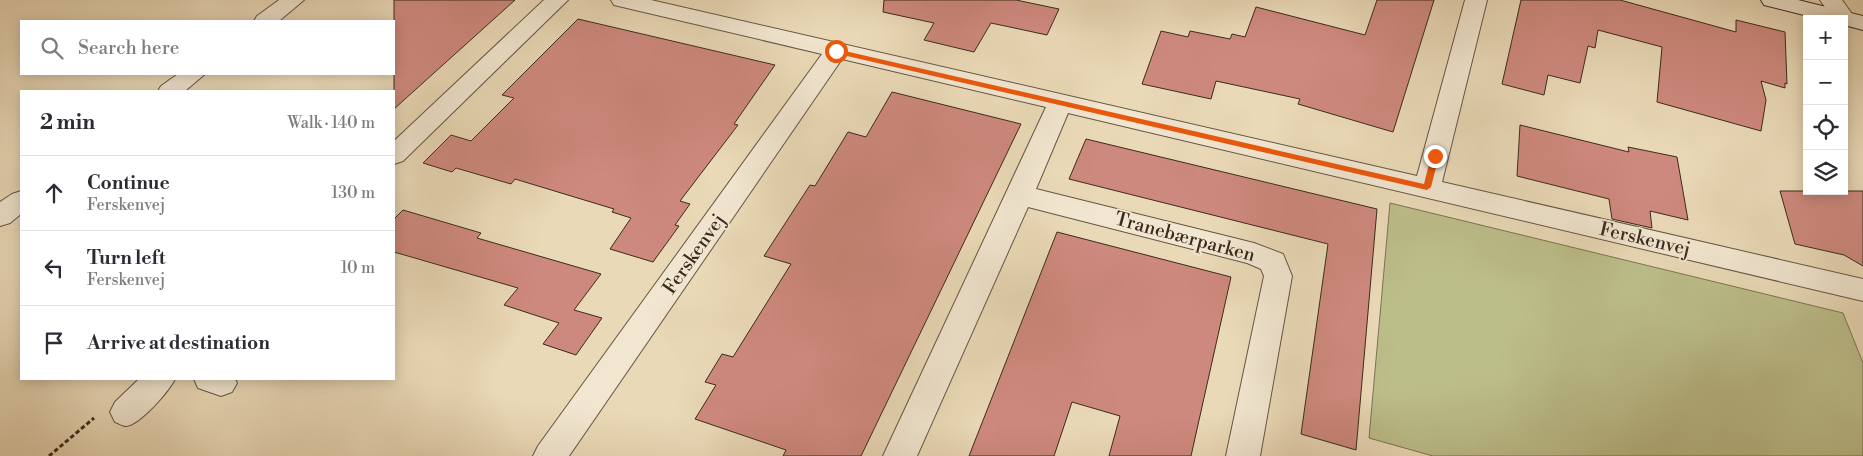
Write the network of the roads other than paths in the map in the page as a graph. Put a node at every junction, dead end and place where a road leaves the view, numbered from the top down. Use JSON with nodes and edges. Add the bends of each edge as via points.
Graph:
{"nodes":[{"id":1,"x":293,"y":0,"type":"edge"},
{"id":2,"x":557,"y":0,"type":"edge"},
{"id":3,"x":622,"y":0,"type":"edge"},
{"id":4,"x":1476,"y":0,"type":"edge"},
{"id":5,"x":1772,"y":0,"type":"edge"},
{"id":6,"x":1831,"y":0,"type":"edge"},
{"id":7,"x":265,"y":20,"type":"edge"},
{"id":8,"x":1854,"y":20,"type":"edge"},
{"id":9,"x":836,"y":51,"type":"junction"},
{"id":10,"x":192,"y":75,"type":"edge"},
{"id":11,"x":171,"y":90,"type":"edge"},
{"id":12,"x":1060,"y":103,"type":"junction"},
{"id":13,"x":395,"y":154,"type":"edge"},
{"id":14,"x":1427,"y":187,"type":"junction"},
{"id":15,"x":1020,"y":195,"type":"junction"},
{"id":16,"x":20,"y":202,"type":"edge"},
{"id":17,"x":0,"y":216,"type":"edge"},
{"id":18,"x":1863,"y":290,"type":"edge"},
{"id":19,"x":158,"y":380,"type":"edge"},
{"id":20,"x":126,"y":412,"type":"road end"},
{"id":21,"x":550,"y":456,"type":"edge"},
{"id":22,"x":900,"y":456,"type":"edge"},
{"id":23,"x":1243,"y":456,"type":"edge"}],
"edges":[{"from":1,"to":7,"type":"street"},
{"from":2,"to":13,"type":"street"},
{"from":3,"to":9,"type":"street","name":"Ferskenvej"},
{"from":4,"to":14,"type":"street"},
{"from":5,"to":8,"type":"street"},
{"from":6,"to":8,"type":"street"},
{"from":9,"to":12,"type":"street","name":"Ferskenvej"},
{"from":9,"to":21,"type":"street","name":"Ferskenvej"},
{"from":10,"to":11,"type":"street"},
{"from":12,"to":14,"type":"street","name":"Ferskenvej"},
{"from":12,"to":15,"type":"street"},
{"from":14,"to":18,"type":"street","name":"Ferskenvej"},
{"from":15,"to":22,"type":"street"},
{"from":15,"to":23,"type":"street","name":"Tranebærparken","via":[[1254,254],[1273,262],[1278,276]]},
{"from":16,"to":17,"type":"street"},
{"from":19,"to":20,"type":"street"}]}
